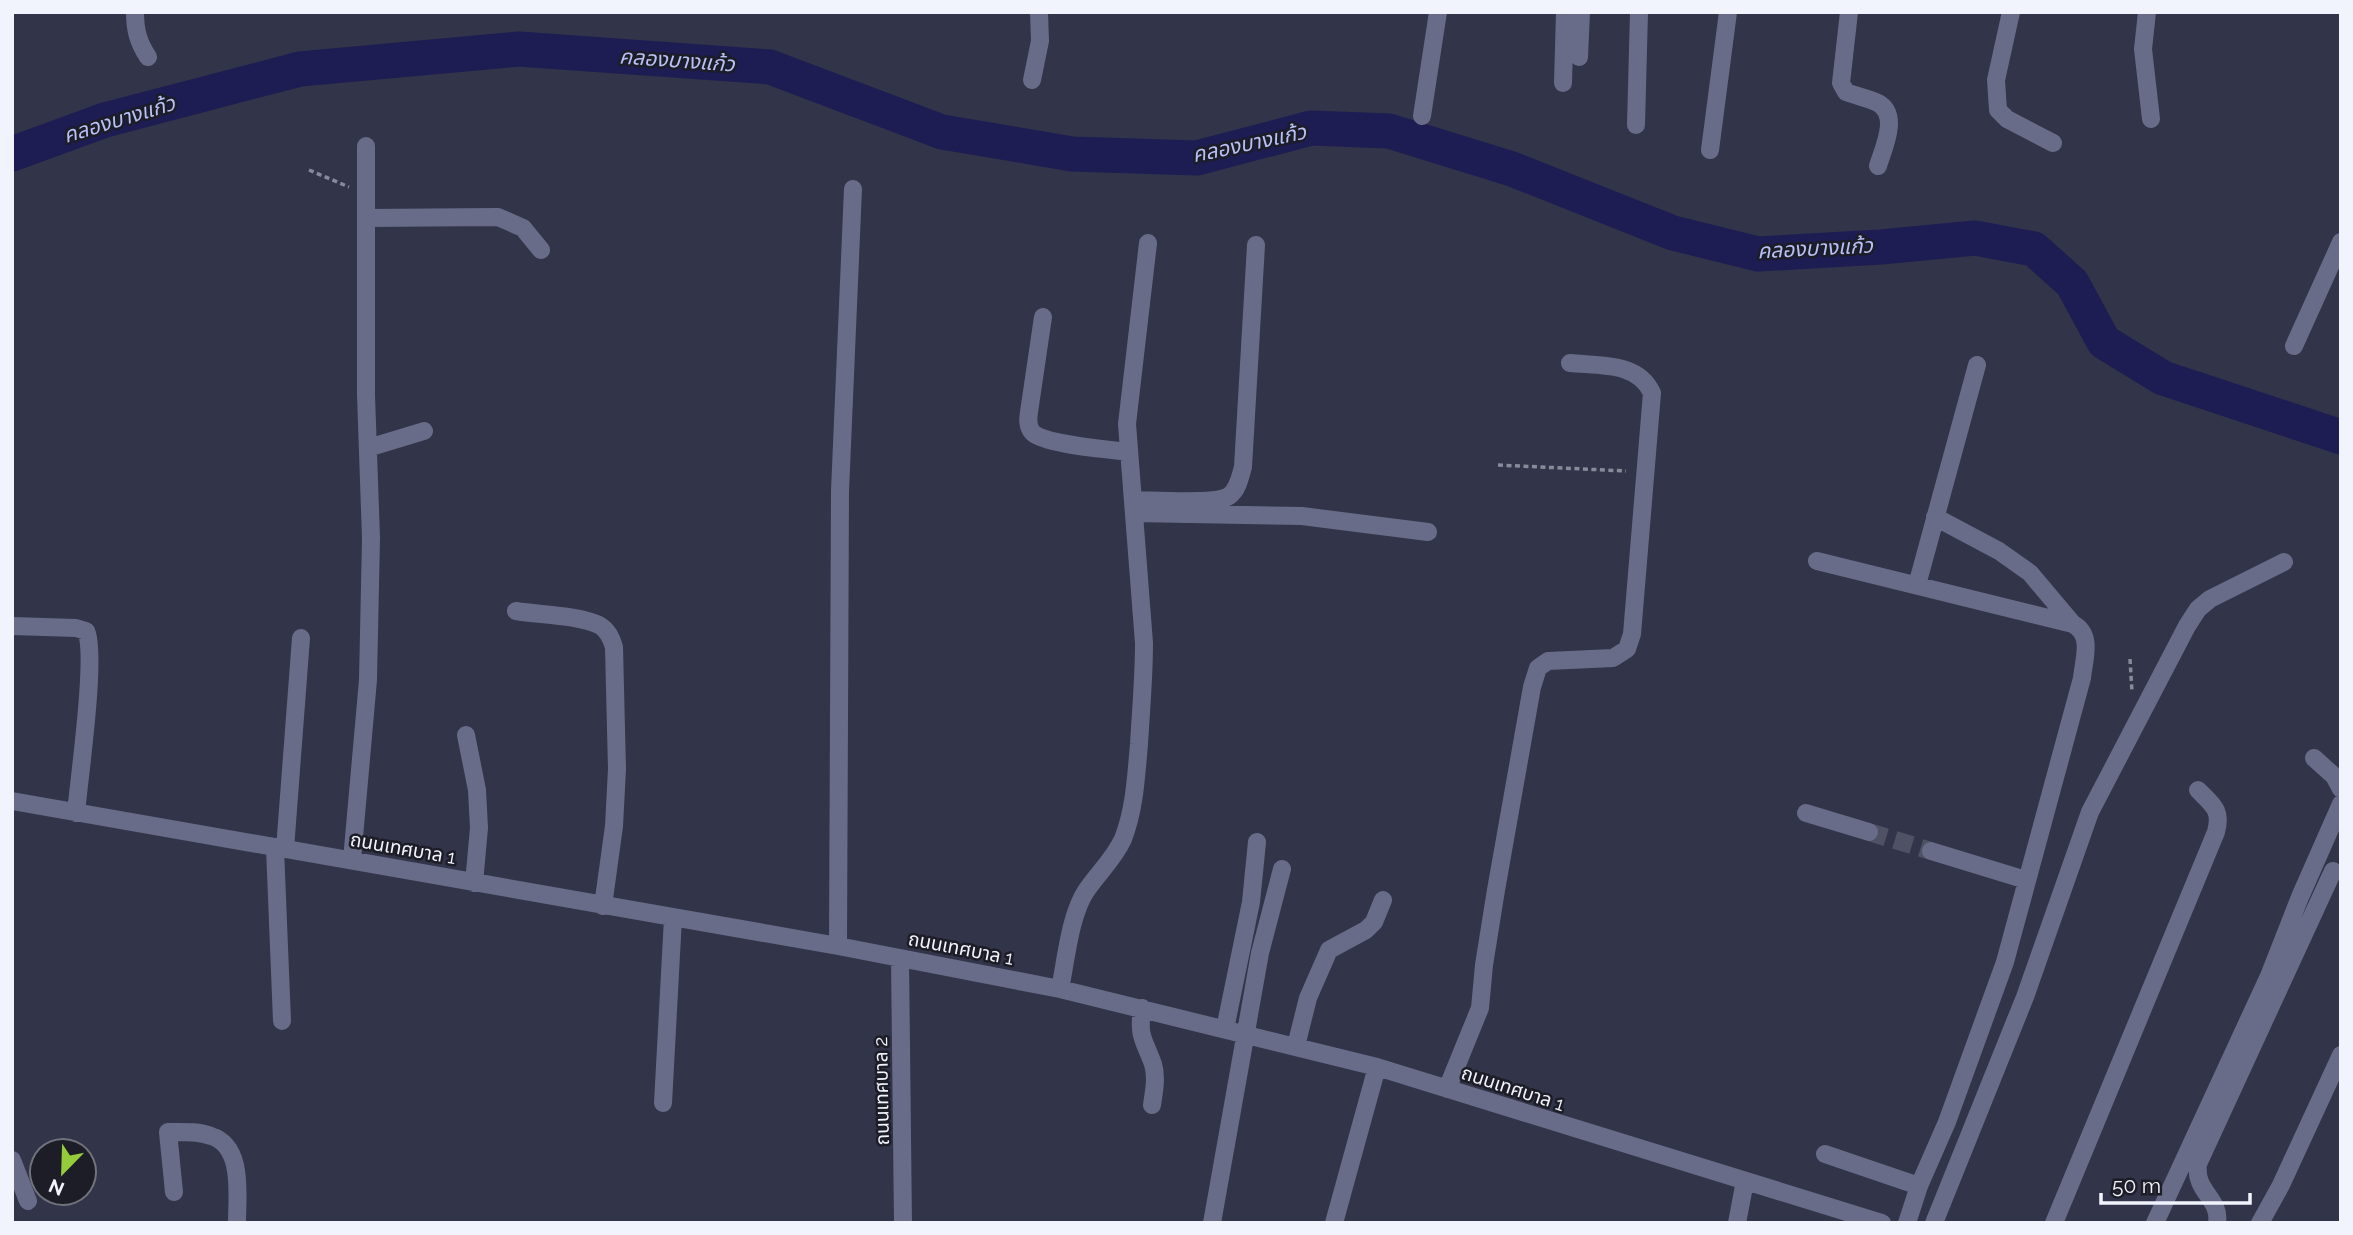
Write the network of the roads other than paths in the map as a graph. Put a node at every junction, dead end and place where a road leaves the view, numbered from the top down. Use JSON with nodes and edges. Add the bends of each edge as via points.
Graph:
{"nodes":[{"id":1,"x":135,"y":12,"type":"edge"},
{"id":2,"x":1039,"y":12,"type":"edge"},
{"id":3,"x":1438,"y":12,"type":"edge"},
{"id":4,"x":1565,"y":12,"type":"edge"},
{"id":5,"x":1581,"y":12,"type":"edge"},
{"id":6,"x":1639,"y":12,"type":"edge"},
{"id":7,"x":1728,"y":12,"type":"edge"},
{"id":8,"x":1849,"y":12,"type":"edge"},
{"id":9,"x":2011,"y":12,"type":"edge"},
{"id":10,"x":2147,"y":12,"type":"edge"},
{"id":11,"x":148,"y":57,"type":"dead end"},
{"id":12,"x":1579,"y":57,"type":"dead end"},
{"id":13,"x":1032,"y":80,"type":"dead end"},
{"id":14,"x":1563,"y":83,"type":"dead end"},
{"id":15,"x":1422,"y":116,"type":"dead end"},
{"id":16,"x":2151,"y":119,"type":"dead end"},
{"id":17,"x":1636,"y":125,"type":"dead end"},
{"id":18,"x":2053,"y":143,"type":"dead end"},
{"id":19,"x":366,"y":146,"type":"dead end"},
{"id":20,"x":1710,"y":150,"type":"dead end"},
{"id":21,"x":1878,"y":166,"type":"dead end"},
{"id":22,"x":853,"y":189,"type":"dead end"},
{"id":23,"x":366,"y":218,"type":"junction"},
{"id":24,"x":2341,"y":242,"type":"edge"},
{"id":25,"x":1148,"y":243,"type":"dead end"},
{"id":26,"x":1256,"y":244,"type":"dead end"},
{"id":27,"x":541,"y":250,"type":"dead end"},
{"id":28,"x":1043,"y":317,"type":"dead end"},
{"id":29,"x":2294,"y":346,"type":"dead end"},
{"id":30,"x":1570,"y":363,"type":"dead end"},
{"id":31,"x":1977,"y":365,"type":"dead end"},
{"id":32,"x":424,"y":431,"type":"dead end"},
{"id":33,"x":368,"y":448,"type":"junction"},
{"id":34,"x":1128,"y":452,"type":"junction"},
{"id":35,"x":1134,"y":507,"type":"junction"},
{"id":36,"x":1935,"y":517,"type":"junction"},
{"id":37,"x":1428,"y":532,"type":"dead end"},
{"id":38,"x":1817,"y":561,"type":"dead end"},
{"id":39,"x":2284,"y":562,"type":"dead end"},
{"id":40,"x":1917,"y":585,"type":"junction"},
{"id":41,"x":516,"y":611,"type":"dead end"},
{"id":42,"x":2073,"y":624,"type":"junction"},
{"id":43,"x":12,"y":626,"type":"edge"},
{"id":44,"x":301,"y":638,"type":"dead end"},
{"id":45,"x":466,"y":735,"type":"dead end"},
{"id":46,"x":2314,"y":758,"type":"dead end"},
{"id":47,"x":2341,"y":789,"type":"edge"},
{"id":48,"x":2198,"y":790,"type":"dead end"},
{"id":49,"x":12,"y":802,"type":"edge"},
{"id":50,"x":2341,"y":804,"type":"edge"},
{"id":51,"x":76,"y":813,"type":"junction"},
{"id":52,"x":1806,"y":813,"type":"dead end"},
{"id":53,"x":1869,"y":832,"type":"tunnel mouth"},
{"id":54,"x":1258,"y":842,"type":"dead end"},
{"id":55,"x":280,"y":849,"type":"junction"},
{"id":56,"x":1931,"y":852,"type":"tunnel mouth"},
{"id":57,"x":352,"y":860,"type":"junction"},
{"id":58,"x":1282,"y":869,"type":"dead end"},
{"id":59,"x":2333,"y":871,"type":"dead end"},
{"id":60,"x":2026,"y":880,"type":"junction"},
{"id":61,"x":474,"y":883,"type":"junction"},
{"id":62,"x":1382,"y":900,"type":"dead end"},
{"id":63,"x":603,"y":906,"type":"junction"},
{"id":64,"x":673,"y":918,"type":"junction"},
{"id":65,"x":838,"y":946,"type":"junction"},
{"id":66,"x":900,"y":958,"type":"junction"},
{"id":67,"x":1060,"y":989,"type":"junction"},
{"id":68,"x":1142,"y":1009,"type":"junction"},
{"id":69,"x":282,"y":1021,"type":"dead end"},
{"id":70,"x":1225,"y":1029,"type":"junction"},
{"id":71,"x":1247,"y":1034,"type":"junction"},
{"id":72,"x":1296,"y":1046,"type":"junction"},
{"id":73,"x":2341,"y":1055,"type":"edge"},
{"id":74,"x":1377,"y":1067,"type":"junction"},
{"id":75,"x":1447,"y":1089,"type":"junction"},
{"id":76,"x":663,"y":1102,"type":"dead end"},
{"id":77,"x":1152,"y":1105,"type":"dead end"},
{"id":78,"x":1825,"y":1154,"type":"dead end"},
{"id":79,"x":12,"y":1160,"type":"edge"},
{"id":80,"x":1745,"y":1181,"type":"junction"},
{"id":81,"x":1919,"y":1186,"type":"junction"},
{"id":82,"x":174,"y":1192,"type":"dead end"},
{"id":83,"x":28,"y":1201,"type":"dead end"},
{"id":84,"x":237,"y":1223,"type":"edge"},
{"id":85,"x":903,"y":1223,"type":"edge"},
{"id":86,"x":1213,"y":1223,"type":"edge"},
{"id":87,"x":1334,"y":1223,"type":"edge"},
{"id":88,"x":1737,"y":1223,"type":"edge"},
{"id":89,"x":1882,"y":1223,"type":"edge"},
{"id":90,"x":1907,"y":1223,"type":"edge"},
{"id":91,"x":1934,"y":1223,"type":"edge"},
{"id":92,"x":2054,"y":1223,"type":"edge"},
{"id":93,"x":2155,"y":1223,"type":"edge"},
{"id":94,"x":2217,"y":1223,"type":"edge"},
{"id":95,"x":2260,"y":1223,"type":"edge"}],
"edges":[{"from":1,"to":11,"type":"street","via":[[139,44]]},
{"from":2,"to":13,"type":"street","via":[[1041,41]]},
{"from":3,"to":15,"type":"street"},
{"from":4,"to":14,"type":"street"},
{"from":5,"to":12,"type":"street"},
{"from":6,"to":17,"type":"street"},
{"from":7,"to":20,"type":"street"},
{"from":8,"to":21,"type":"street","via":[[1841,83],[1846,92],[1885,108],[1889,131]]},
{"from":9,"to":18,"type":"street","via":[[1996,80],[1998,110]]},
{"from":10,"to":16,"type":"street","via":[[2144,49]]},
{"from":19,"to":23,"type":"street"},
{"from":22,"to":65,"type":"street","via":[[840,491]]},
{"from":23,"to":27,"type":"street","via":[[498,217],[523,228]]},
{"from":23,"to":33,"type":"street"},
{"from":24,"to":29,"type":"street"},
{"from":25,"to":34,"type":"street","via":[[1127,425]]},
{"from":26,"to":35,"type":"street","via":[[1244,467],[1238,486],[1228,498]]},
{"from":28,"to":34,"type":"street","via":[[1029,412],[1031,432],[1045,439]]},
{"from":30,"to":75,"type":"street","via":[[1626,369],[1640,375],[1652,393],[1632,634],[1627,649],[1613,658],[1548,661],[1538,668],[1496,890],[1480,1008]]},
{"from":31,"to":36,"type":"street"},
{"from":32,"to":33,"type":"street"},
{"from":33,"to":57,"type":"street","via":[[368,680]]},
{"from":34,"to":35,"type":"street"},
{"from":35,"to":37,"type":"street","via":[[1302,516]]},
{"from":35,"to":67,"type":"street","via":[[1144,665],[1135,790],[1122,841],[1078,908]]},
{"from":36,"to":40,"type":"street"},
{"from":36,"to":42,"type":"street","via":[[2030,573]]},
{"from":38,"to":40,"type":"street"},
{"from":39,"to":91,"type":"street","via":[[2204,604],[2181,636],[2090,812],[2025,997]]},
{"from":40,"to":42,"type":"street"},
{"from":41,"to":63,"type":"street","via":[[600,626],[610,634],[614,647],[617,769]]},
{"from":42,"to":60,"type":"street","via":[[2086,641],[2082,678]]},
{"from":43,"to":51,"type":"street","via":[[76,628],[90,638]]},
{"from":44,"to":55,"type":"street"},
{"from":45,"to":61,"type":"street","via":[[477,790]]},
{"from":46,"to":47,"type":"street"},
{"from":48,"to":92,"type":"street","via":[[2218,814],[2216,832]]},
{"from":49,"to":51,"type":"street","name":"ถนนเทศบาล 1"},
{"from":50,"to":93,"type":"street","via":[[2269,976]]},
{"from":51,"to":55,"type":"street","name":"ถนนเทศบาล 1"},
{"from":52,"to":53,"type":"street"},
{"from":54,"to":70,"type":"street","via":[[1251,902]]},
{"from":55,"to":57,"type":"street","name":"ถนนเทศบาล 1"},
{"from":55,"to":69,"type":"street"},
{"from":56,"to":60,"type":"street"},
{"from":57,"to":61,"type":"street","name":"ถนนเทศบาล 1"},
{"from":58,"to":71,"type":"street"},
{"from":59,"to":94,"type":"street","via":[[2198,1164],[2198,1181],[2216,1208]]},
{"from":60,"to":81,"type":"street","via":[[2005,962]]},
{"from":61,"to":63,"type":"street","name":"ถนนเทศบาล 1"},
{"from":62,"to":72,"type":"street","via":[[1366,930],[1328,950],[1308,998]]},
{"from":63,"to":64,"type":"street","name":"ถนนเทศบาล 1"},
{"from":64,"to":65,"type":"street","name":"ถนนเทศบาล 1"},
{"from":64,"to":76,"type":"street"},
{"from":65,"to":66,"type":"street","name":"ถนนเทศบาล 1"},
{"from":66,"to":67,"type":"street","name":"ถนนเทศบาล 1"},
{"from":66,"to":85,"type":"street","name":"ถนนเทศบาล 2"},
{"from":67,"to":68,"type":"street","name":"ถนนเทศบาล 1"},
{"from":68,"to":70,"type":"street","name":"ถนนเทศบาล 1"},
{"from":68,"to":77,"type":"street","via":[[1139,1027],[1155,1080]]},
{"from":70,"to":71,"type":"street","name":"ถนนเทศบาล 1"},
{"from":71,"to":72,"type":"street","name":"ถนนเทศบาล 1"},
{"from":71,"to":86,"type":"street"},
{"from":72,"to":74,"type":"street","name":"ถนนเทศบาล 1"},
{"from":73,"to":95,"type":"street"},
{"from":74,"to":75,"type":"street","name":"ถนนเทศบาล 1"},
{"from":74,"to":87,"type":"street"},
{"from":75,"to":80,"type":"street","name":"ถนนเทศบาล 1"},
{"from":78,"to":81,"type":"street"},
{"from":79,"to":83,"type":"street"},
{"from":80,"to":88,"type":"street"},
{"from":80,"to":89,"type":"street","name":"ถนนเทศบาล 1"},
{"from":81,"to":90,"type":"street"},
{"from":82,"to":84,"type":"street","via":[[168,1132],[222,1140],[235,1168]]}]}
